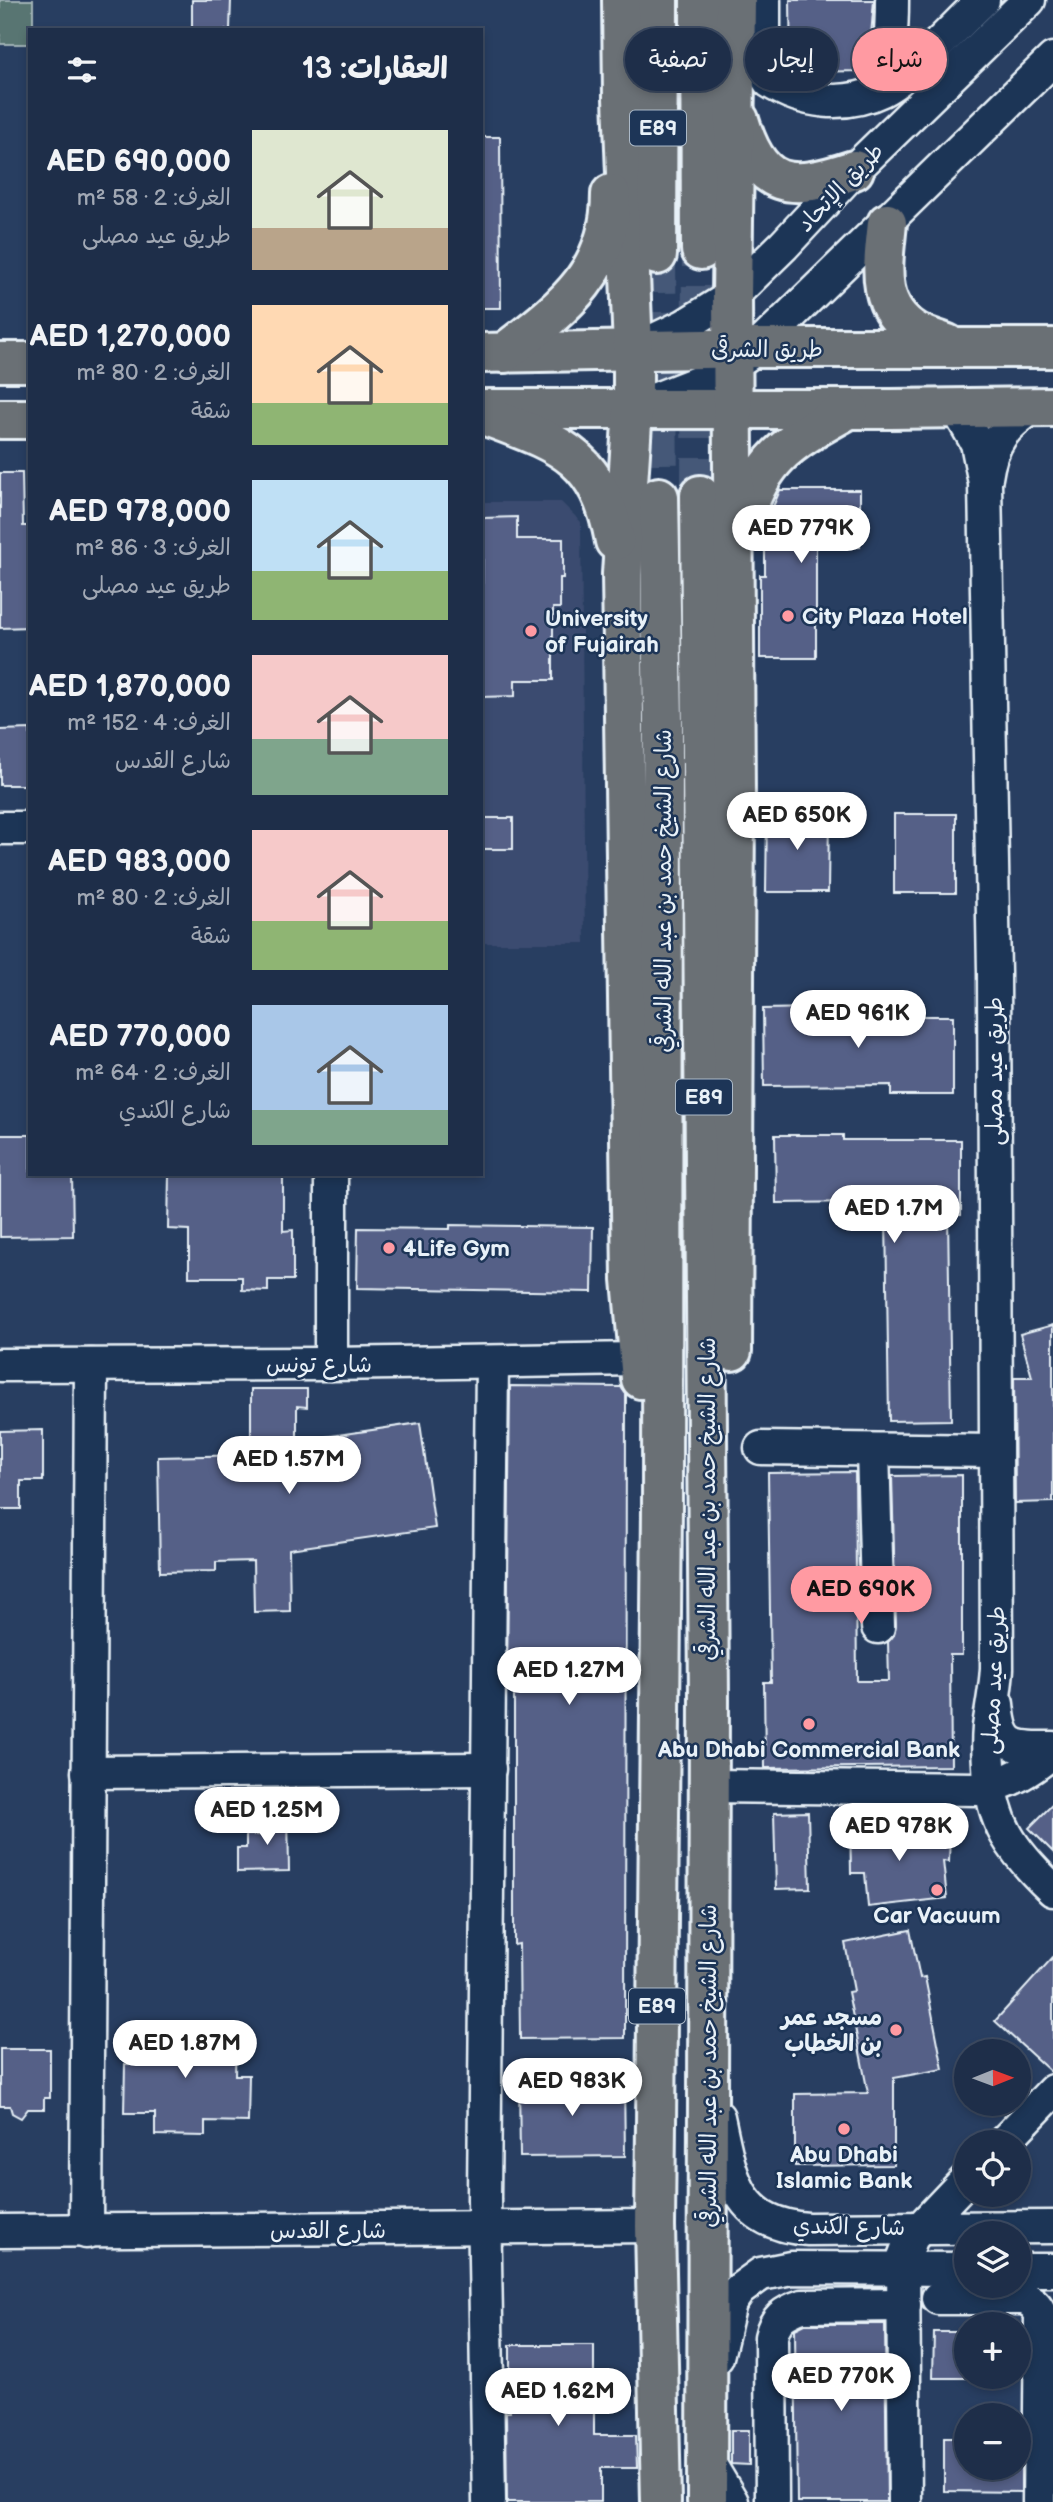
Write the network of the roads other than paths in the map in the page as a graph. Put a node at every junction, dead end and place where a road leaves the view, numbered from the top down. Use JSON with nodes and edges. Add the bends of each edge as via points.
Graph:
{"nodes":[{"id":1,"x":622,"y":0,"type":"edge"},
{"id":2,"x":658,"y":0,"type":"edge"},
{"id":3,"x":700,"y":0,"type":"edge"},
{"id":4,"x":736,"y":0,"type":"edge"},
{"id":5,"x":764,"y":0,"type":"edge"},
{"id":6,"x":892,"y":0,"type":"edge"},
{"id":7,"x":983,"y":0,"type":"edge"},
{"id":8,"x":1029,"y":0,"type":"edge"},
{"id":9,"x":891,"y":28,"type":"edge"},
{"id":10,"x":947,"y":35,"type":"edge"},
{"id":11,"x":1053,"y":59,"type":"edge"},
{"id":12,"x":955,"y":74,"type":"junction"},
{"id":13,"x":947,"y":77,"type":"edge"},
{"id":14,"x":877,"y":91,"type":"edge"},
{"id":15,"x":623,"y":98,"type":"junction"},
{"id":16,"x":734,"y":104,"type":"junction"},
{"id":17,"x":854,"y":170,"type":"junction"},
{"id":18,"x":887,"y":223,"type":"junction"},
{"id":19,"x":701,"y":250,"type":"tunnel mouth"},
{"id":20,"x":657,"y":255,"type":"tunnel mouth"},
{"id":21,"x":956,"y":347,"type":"junction"},
{"id":22,"x":1053,"y":348,"type":"edge"},
{"id":23,"x":619,"y":350,"type":"junction"},
{"id":24,"x":493,"y":353,"type":"edge"},
{"id":25,"x":736,"y":354,"type":"junction"},
{"id":26,"x":0,"y":362,"type":"edge"},
{"id":27,"x":28,"y":362,"type":"edge"},
{"id":28,"x":1043,"y":407,"type":"edge"},
{"id":29,"x":619,"y":408,"type":"junction"},
{"id":30,"x":957,"y":408,"type":"junction"},
{"id":31,"x":849,"y":410,"type":"junction"},
{"id":32,"x":483,"y":411,"type":"edge"},
{"id":33,"x":483,"y":412,"type":"edge"},
{"id":34,"x":0,"y":419,"type":"edge"},
{"id":35,"x":28,"y":419,"type":"edge"},
{"id":36,"x":985,"y":483,"type":"junction"},
{"id":37,"x":700,"y":495,"type":"tunnel mouth"},
{"id":38,"x":659,"y":497,"type":"tunnel mouth"},
{"id":39,"x":734,"y":554,"type":"junction"},
{"id":40,"x":622,"y":574,"type":"junction"},
{"id":41,"x":0,"y":828,"type":"edge"},
{"id":42,"x":28,"y":828,"type":"edge"},
{"id":43,"x":331,"y":1176,"type":"edge"},
{"id":44,"x":638,"y":1359,"type":"junction"},
{"id":45,"x":492,"y":1362,"type":"junction"},
{"id":46,"x":331,"y":1364,"type":"junction"},
{"id":47,"x":0,"y":1365,"type":"edge"},
{"id":48,"x":91,"y":1365,"type":"junction"},
{"id":49,"x":761,"y":1448,"type":"dead end"},
{"id":50,"x":873,"y":1450,"type":"junction"},
{"id":51,"x":996,"y":1451,"type":"junction"},
{"id":52,"x":662,"y":1509,"type":"junction"},
{"id":53,"x":878,"y":1627,"type":"dead end"},
{"id":54,"x":996,"y":1693,"type":"junction"},
{"id":55,"x":709,"y":1700,"type":"junction"},
{"id":56,"x":1053,"y":1750,"type":"edge"},
{"id":57,"x":489,"y":1769,"type":"junction"},
{"id":58,"x":88,"y":1772,"type":"junction"},
{"id":59,"x":709,"y":1786,"type":"junction"},
{"id":60,"x":990,"y":1787,"type":"junction"},
{"id":61,"x":1053,"y":1890,"type":"edge"},
{"id":62,"x":709,"y":2072,"type":"junction"},
{"id":63,"x":1053,"y":2091,"type":"edge"},
{"id":64,"x":1015,"y":2130,"type":"edge"},
{"id":65,"x":954,"y":2192,"type":"edge"},
{"id":66,"x":655,"y":2226,"type":"junction"},
{"id":67,"x":920,"y":2227,"type":"junction"},
{"id":68,"x":1053,"y":2227,"type":"edge"},
{"id":69,"x":484,"y":2229,"type":"junction"},
{"id":70,"x":0,"y":2231,"type":"edge"},
{"id":71,"x":86,"y":2232,"type":"junction"},
{"id":72,"x":903,"y":2268,"type":"junction"},
{"id":73,"x":954,"y":2269,"type":"edge"},
{"id":74,"x":1031,"y":2270,"type":"edge"},
{"id":75,"x":1053,"y":2270,"type":"edge"},
{"id":76,"x":938,"y":2298,"type":"dead end"},
{"id":77,"x":904,"y":2305,"type":"junction"},
{"id":78,"x":707,"y":2400,"type":"junction"},
{"id":79,"x":707,"y":2460,"type":"junction"},
{"id":80,"x":489,"y":2502,"type":"edge"},
{"id":81,"x":661,"y":2502,"type":"edge"},
{"id":82,"x":707,"y":2502,"type":"edge"},
{"id":83,"x":732,"y":2502,"type":"edge"},
{"id":84,"x":772,"y":2502,"type":"edge"},
{"id":85,"x":905,"y":2502,"type":"edge"},
{"id":86,"x":1039,"y":2502,"type":"edge"}],
"edges":[{"from":1,"to":15,"type":"main road"},
{"from":2,"to":20,"type":"main road","number":"E89"},
{"from":3,"to":19,"type":"main road","number":"E89"},
{"from":4,"to":16,"type":"main road"},
{"from":5,"to":14,"type":"street","via":[[764,70],[769,81],[802,97],[822,100],[852,100]]},
{"from":6,"to":9,"type":"street"},
{"from":7,"to":10,"type":"street"},
{"from":8,"to":12,"type":"street","name":"طريق اﻹتحاد"},
{"from":11,"to":18,"type":"street"},
{"from":12,"to":13,"type":"street"},
{"from":12,"to":17,"type":"street","name":"طريق اﻹتحاد"},
{"from":15,"to":23,"type":"main road"},
{"from":15,"to":24,"type":"main road","via":[[612,148],[607,232],[596,262],[579,289],[557,311]]},
{"from":16,"to":17,"type":"main road","via":[[750,153],[771,174],[808,183]]},
{"from":16,"to":25,"type":"main road"},
{"from":17,"to":25,"type":"street","name":"طريق اﻹتحاد"},
{"from":18,"to":21,"type":"main road","via":[[882,278],[887,298],[899,318],[916,332]]},
{"from":18,"to":25,"type":"street"},
{"from":21,"to":22,"type":"main road","name":"طريق الشرقى"},
{"from":21,"to":25,"type":"main road","name":"طريق الشرقى"},
{"from":23,"to":24,"type":"main road","name":"طريق الشرقى"},
{"from":23,"to":25,"type":"main road","name":"طريق الشرقى"},
{"from":23,"to":25,"type":"street","name":"طريق اﻹتحاد","via":[[684,326]]},
{"from":23,"to":29,"type":"main road"},
{"from":25,"to":29,"type":"main road","name":"طريق الشرقى"},
{"from":25,"to":31,"type":"main road","name":"طريق الشرقى"},
{"from":25,"to":39,"type":"main road"},
{"from":26,"to":27,"type":"main road"},
{"from":28,"to":30,"type":"main road","name":"طريق الشرقى"},
{"from":28,"to":36,"type":"street","name":"طريق عيد مصلى","via":[[1013,420],[998,438],[988,459]]},
{"from":29,"to":32,"type":"main road","name":"طريق الشرقى"},
{"from":29,"to":40,"type":"main road"},
{"from":30,"to":31,"type":"main road","name":"طريق الشرقى"},
{"from":30,"to":36,"type":"street","name":"طريق عيد مصلى","via":[[977,443]]},
{"from":31,"to":39,"type":"main road","via":[[773,458],[757,481]]},
{"from":33,"to":40,"type":"main road","via":[[547,439],[584,466],[607,504]]},
{"from":34,"to":35,"type":"main road"},
{"from":36,"to":51,"type":"street","name":"طريق عيد مصلى"},
{"from":37,"to":55,"type":"main road","name":"شارع الشيخ حمد بن عبد الله الشرقي","number":"E89"},
{"from":38,"to":52,"type":"main road","name":"شارع الشيخ حمد بن عبد الله الشرقي","number":"E89"},
{"from":39,"to":55,"type":"main road","via":[[730,1616],[724,1663]]},
{"from":40,"to":44,"type":"main road","via":[[632,1279]]},
{"from":41,"to":42,"type":"street"},
{"from":43,"to":46,"type":"street"},
{"from":44,"to":45,"type":"street","name":"شارع تونس"},
{"from":44,"to":52,"type":"main road"},
{"from":45,"to":46,"type":"street","name":"شارع تونس"},
{"from":45,"to":57,"type":"street"},
{"from":46,"to":48,"type":"street","name":"شارع تونس"},
{"from":47,"to":48,"type":"street","name":"شارع تونس"},
{"from":48,"to":58,"type":"street"},
{"from":49,"to":50,"type":"street"},
{"from":50,"to":51,"type":"street"},
{"from":50,"to":53,"type":"street"},
{"from":51,"to":54,"type":"street","name":"طريق عيد مصلى"},
{"from":52,"to":66,"type":"main road","name":"شارع الشيخ حمد بن عبد الله الشرقي","number":"E89"},
{"from":54,"to":56,"type":"street","via":[[1000,1727],[1009,1742],[1022,1748]]},
{"from":54,"to":60,"type":"street","name":"طريق عيد مصلى","via":[[989,1727]]},
{"from":55,"to":59,"type":"main road","name":"شارع الشيخ حمد بن عبد الله الشرقي","number":"E89"},
{"from":56,"to":60,"type":"street","via":[[1025,1773]]},
{"from":57,"to":58,"type":"street"},
{"from":57,"to":69,"type":"street"},
{"from":58,"to":71,"type":"street"},
{"from":59,"to":60,"type":"street"},
{"from":59,"to":62,"type":"main road","name":"شارع الشيخ حمد بن عبد الله الشرقي","number":"E89"},
{"from":60,"to":61,"type":"street","name":"طريق عيد مصلى","via":[[1000,1827]]},
{"from":62,"to":67,"type":"street","name":"شارع الكندي","via":[[731,2178],[753,2208],[794,2228]]},
{"from":62,"to":78,"type":"main road","name":"شارع الشيخ حمد بن عبد الله الشرقي","number":"E89"},
{"from":63,"to":64,"type":"street"},
{"from":65,"to":67,"type":"street"},
{"from":66,"to":69,"type":"street","name":"شارع القدس"},
{"from":66,"to":81,"type":"main road","name":"شارع الشيخ حمد بن عبد الله الشرقي","number":"E89"},
{"from":67,"to":68,"type":"street","name":"شارع الكندي"},
{"from":67,"to":72,"type":"street","via":[[907,2249]]},
{"from":69,"to":71,"type":"street","name":"شارع القدس"},
{"from":69,"to":80,"type":"street"},
{"from":70,"to":71,"type":"street","name":"شارع القدس"},
{"from":72,"to":73,"type":"street","name":"شارع الكندي"},
{"from":72,"to":77,"type":"street"},
{"from":72,"to":78,"type":"street","name":"شارع الكندي","via":[[781,2269],[751,2279],[730,2303]]},
{"from":74,"to":75,"type":"street"},
{"from":76,"to":86,"type":"street","via":[[1023,2298],[1041,2315]]},
{"from":77,"to":84,"type":"street","via":[[802,2306],[773,2325]]},
{"from":77,"to":85,"type":"street"},
{"from":78,"to":79,"type":"main road","name":"شارع الشيخ حمد بن عبد الله الشرقي","number":"E89"},
{"from":79,"to":82,"type":"main road","name":"شارع الشيخ حمد بن عبد الله الشرقي","number":"E89"},
{"from":79,"to":83,"type":"street"}]}
